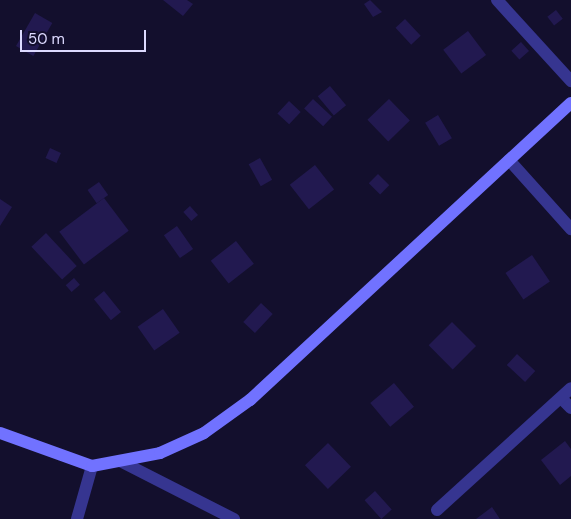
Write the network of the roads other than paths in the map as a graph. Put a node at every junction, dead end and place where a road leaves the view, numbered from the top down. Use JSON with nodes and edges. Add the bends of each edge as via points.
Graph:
{"nodes":[{"id":1,"x":497,"y":0,"type":"edge"},
{"id":2,"x":571,"y":81,"type":"edge"},
{"id":3,"x":571,"y":103,"type":"edge"},
{"id":4,"x":509,"y":160,"type":"junction"},
{"id":5,"x":571,"y":229,"type":"edge"},
{"id":6,"x":571,"y":388,"type":"edge"},
{"id":7,"x":561,"y":398,"type":"junction"},
{"id":8,"x":571,"y":408,"type":"edge"},
{"id":9,"x":0,"y":434,"type":"edge"},
{"id":10,"x":120,"y":461,"type":"junction"},
{"id":11,"x":92,"y":466,"type":"junction"},
{"id":12,"x":437,"y":510,"type":"dead end"},
{"id":13,"x":76,"y":519,"type":"edge"},
{"id":14,"x":234,"y":519,"type":"edge"}],
"edges":[{"from":1,"to":2,"type":"street"},
{"from":3,"to":4,"type":"street"},
{"from":4,"to":5,"type":"street"},
{"from":4,"to":10,"type":"street","via":[[250,400],[204,433],[160,453]]},
{"from":6,"to":7,"type":"street"},
{"from":7,"to":8,"type":"street"},
{"from":7,"to":12,"type":"street"},
{"from":9,"to":11,"type":"street"},
{"from":10,"to":11,"type":"street"},
{"from":10,"to":14,"type":"street"},
{"from":11,"to":13,"type":"street"}]}
